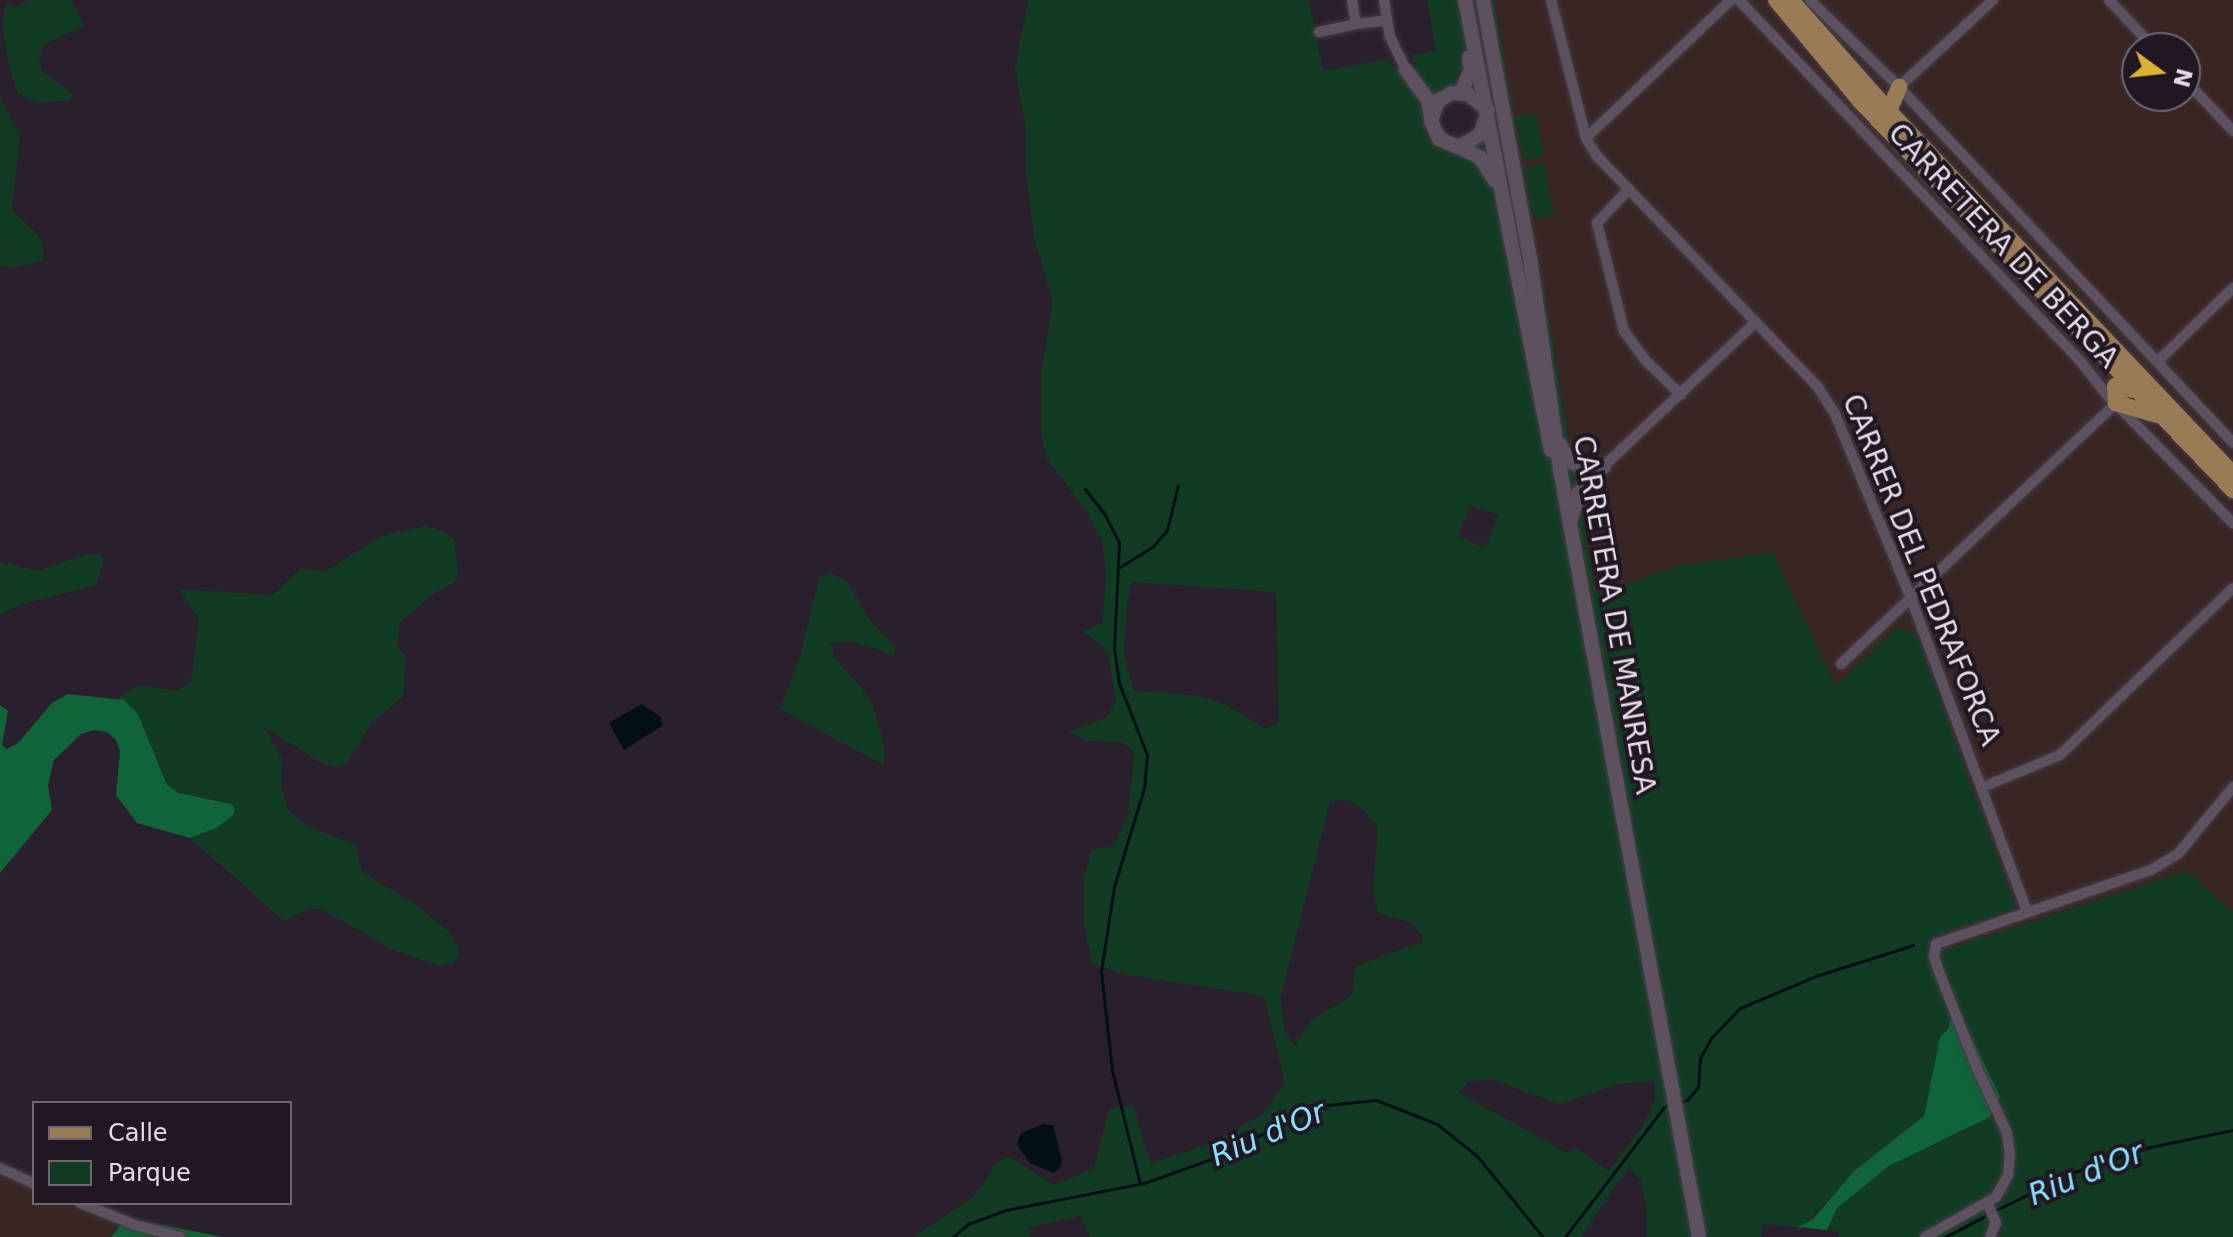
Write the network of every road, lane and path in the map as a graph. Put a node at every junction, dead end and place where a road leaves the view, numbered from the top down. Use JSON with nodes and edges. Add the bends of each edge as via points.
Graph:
{"nodes":[{"id":1,"x":1352,"y":0,"type":"edge"},
{"id":2,"x":1384,"y":0,"type":"edge"},
{"id":3,"x":1465,"y":0,"type":"edge"},
{"id":4,"x":1483,"y":0,"type":"edge"},
{"id":5,"x":1551,"y":0,"type":"edge"},
{"id":6,"x":1731,"y":0,"type":"edge"},
{"id":7,"x":1739,"y":0,"type":"edge"},
{"id":8,"x":1810,"y":0,"type":"edge"},
{"id":9,"x":1993,"y":0,"type":"edge"},
{"id":10,"x":2109,"y":0,"type":"edge"},
{"id":11,"x":1780,"y":1,"type":"edge"},
{"id":12,"x":1468,"y":17,"type":"junction"},
{"id":13,"x":1387,"y":20,"type":"junction"},
{"id":14,"x":1356,"y":24,"type":"junction"},
{"id":15,"x":1319,"y":32,"type":"dead end"},
{"id":16,"x":2139,"y":32,"type":"edge"},
{"id":17,"x":1845,"y":60,"type":"junction"},
{"id":18,"x":1406,"y":70,"type":"junction"},
{"id":19,"x":1899,"y":87,"type":"junction"},
{"id":20,"x":1455,"y":94,"type":"junction"},
{"id":21,"x":2201,"y":97,"type":"edge"},
{"id":22,"x":1887,"y":109,"type":"junction"},
{"id":23,"x":1488,"y":111,"type":"junction"},
{"id":24,"x":1431,"y":121,"type":"junction"},
{"id":25,"x":2233,"y":131,"type":"edge"},
{"id":26,"x":1586,"y":138,"type":"junction"},
{"id":27,"x":1456,"y":146,"type":"junction"},
{"id":28,"x":1944,"y":186,"type":"junction"},
{"id":29,"x":1629,"y":189,"type":"junction"},
{"id":30,"x":1503,"y":200,"type":"junction"},
{"id":31,"x":1524,"y":224,"type":"junction"},
{"id":32,"x":2233,"y":288,"type":"edge"},
{"id":33,"x":2087,"y":320,"type":"junction"},
{"id":34,"x":1756,"y":322,"type":"junction"},
{"id":35,"x":2158,"y":361,"type":"junction"},
{"id":36,"x":1681,"y":395,"type":"junction"},
{"id":37,"x":2125,"y":398,"type":"junction"},
{"id":38,"x":1557,"y":437,"type":"junction"},
{"id":39,"x":2233,"y":443,"type":"edge"},
{"id":40,"x":1604,"y":466,"type":"junction"},
{"id":41,"x":1560,"y":469,"type":"junction"},
{"id":42,"x":2233,"y":476,"type":"edge"},
{"id":43,"x":2233,"y":490,"type":"edge"},
{"id":44,"x":2233,"y":523,"type":"edge"},
{"id":45,"x":1570,"y":524,"type":"junction"},
{"id":46,"x":2233,"y":588,"type":"edge"},
{"id":47,"x":1911,"y":598,"type":"junction"},
{"id":48,"x":1841,"y":664,"type":"dead end"},
{"id":49,"x":1983,"y":787,"type":"junction"},
{"id":50,"x":2233,"y":787,"type":"edge"},
{"id":51,"x":2027,"y":911,"type":"junction"},
{"id":52,"x":0,"y":1168,"type":"edge"},
{"id":53,"x":32,"y":1183,"type":"edge"},
{"id":54,"x":85,"y":1205,"type":"edge"},
{"id":55,"x":1988,"y":1206,"type":"junction"},
{"id":56,"x":180,"y":1237,"type":"edge"},
{"id":57,"x":1699,"y":1237,"type":"edge"},
{"id":58,"x":1925,"y":1237,"type":"edge"},
{"id":59,"x":1990,"y":1237,"type":"edge"}],
"edges":[{"from":1,"to":14,"type":"street"},
{"from":2,"to":13,"type":"street"},
{"from":3,"to":12,"type":"main road"},
{"from":4,"to":23,"type":"main road","via":[[1492,98]]},
{"from":4,"to":31,"type":"main road","name":"CARRETERA DE MANRESA"},
{"from":5,"to":26,"type":"street","name":"CARRER DEL PEDRAFORCA"},
{"from":6,"to":26,"type":"street"},
{"from":7,"to":37,"type":"street","name":"CARRETERA DE BERGA","via":[[2080,361]]},
{"from":8,"to":19,"type":"street","name":"CARRETERA DE BERGA"},
{"from":9,"to":19,"type":"street"},
{"from":10,"to":16,"type":"street"},
{"from":11,"to":17,"type":"main road"},
{"from":11,"to":28,"type":"main road","via":[[1861,102]]},
{"from":12,"to":20,"type":"main road","via":[[1471,70]]},
{"from":12,"to":23,"type":"main road"},
{"from":13,"to":14,"type":"street"},
{"from":13,"to":18,"type":"street"},
{"from":14,"to":15,"type":"street"},
{"from":17,"to":19,"type":"main road","via":[[1883,89]]},
{"from":17,"to":22,"type":"main road"},
{"from":18,"to":20,"type":"main road"},
{"from":18,"to":24,"type":"main road","via":[[1428,100]]},
{"from":19,"to":22,"type":"main road"},
{"from":19,"to":35,"type":"street","name":"CARRETERA DE BERGA"},
{"from":20,"to":23,"type":"main road","via":[[1473,97]]},
{"from":20,"to":24,"type":"main road","via":[[1433,109]]},
{"from":21,"to":25,"type":"street"},
{"from":22,"to":28,"type":"main road","via":[[1886,118],[1930,163]]},
{"from":22,"to":33,"type":"main road"},
{"from":23,"to":27,"type":"main road","via":[[1480,135],[1468,145]]},
{"from":23,"to":30,"type":"main road"},
{"from":23,"to":31,"type":"main road","via":[[1498,127]]},
{"from":24,"to":27,"type":"main road","via":[[1439,139]]},
{"from":26,"to":29,"type":"street","name":"CARRER DEL PEDRAFORCA"},
{"from":27,"to":30,"type":"main road","via":[[1480,157]]},
{"from":28,"to":37,"type":"main road","via":[[2093,345]]},
{"from":29,"to":34,"type":"street","name":"CARRER DEL PEDRAFORCA"},
{"from":29,"to":36,"type":"street","via":[[1597,223],[1624,331]]},
{"from":30,"to":41,"type":"main road","via":[[1542,414]]},
{"from":31,"to":38,"type":"main road","name":"CARRETERA DE MANRESA"},
{"from":32,"to":35,"type":"street"},
{"from":33,"to":37,"type":"main road","via":[[2138,382]]},
{"from":33,"to":42,"type":"main road"},
{"from":34,"to":36,"type":"street"},
{"from":34,"to":47,"type":"street","name":"CARRER DEL PEDRAFORCA","via":[[1817,386],[1835,414]]},
{"from":35,"to":39,"type":"street","name":"CARRETERA DE BERGA"},
{"from":36,"to":40,"type":"street"},
{"from":37,"to":42,"type":"main road","via":[[2147,392]]},
{"from":37,"to":43,"type":"main road","via":[[2158,415]]},
{"from":37,"to":44,"type":"street","name":"CARRETERA DE BERGA"},
{"from":37,"to":47,"type":"street"},
{"from":38,"to":40,"type":"main road","via":[[1567,460],[1581,467]]},
{"from":38,"to":41,"type":"main road","name":"CARRETERA DE MANRESA"},
{"from":40,"to":45,"type":"main road","via":[[1579,493]]},
{"from":41,"to":45,"type":"main road","name":"CARRETERA DE MANRESA"},
{"from":45,"to":57,"type":"main road","name":"CARRETERA DE MANRESA"},
{"from":46,"to":49,"type":"street","via":[[2060,755]]},
{"from":47,"to":48,"type":"street"},
{"from":47,"to":49,"type":"street","name":"CARRER DEL PEDRAFORCA"},
{"from":49,"to":51,"type":"street","name":"CARRER DEL PEDRAFORCA"},
{"from":50,"to":51,"type":"street","via":[[2178,854],[2151,870]]},
{"from":51,"to":55,"type":"street","via":[[1936,945],[1939,972],[2007,1133],[2008,1175]]},
{"from":52,"to":53,"type":"street"},
{"from":54,"to":56,"type":"street"},
{"from":55,"to":58,"type":"street"},
{"from":55,"to":59,"type":"street","via":[[1996,1223]]}]}
